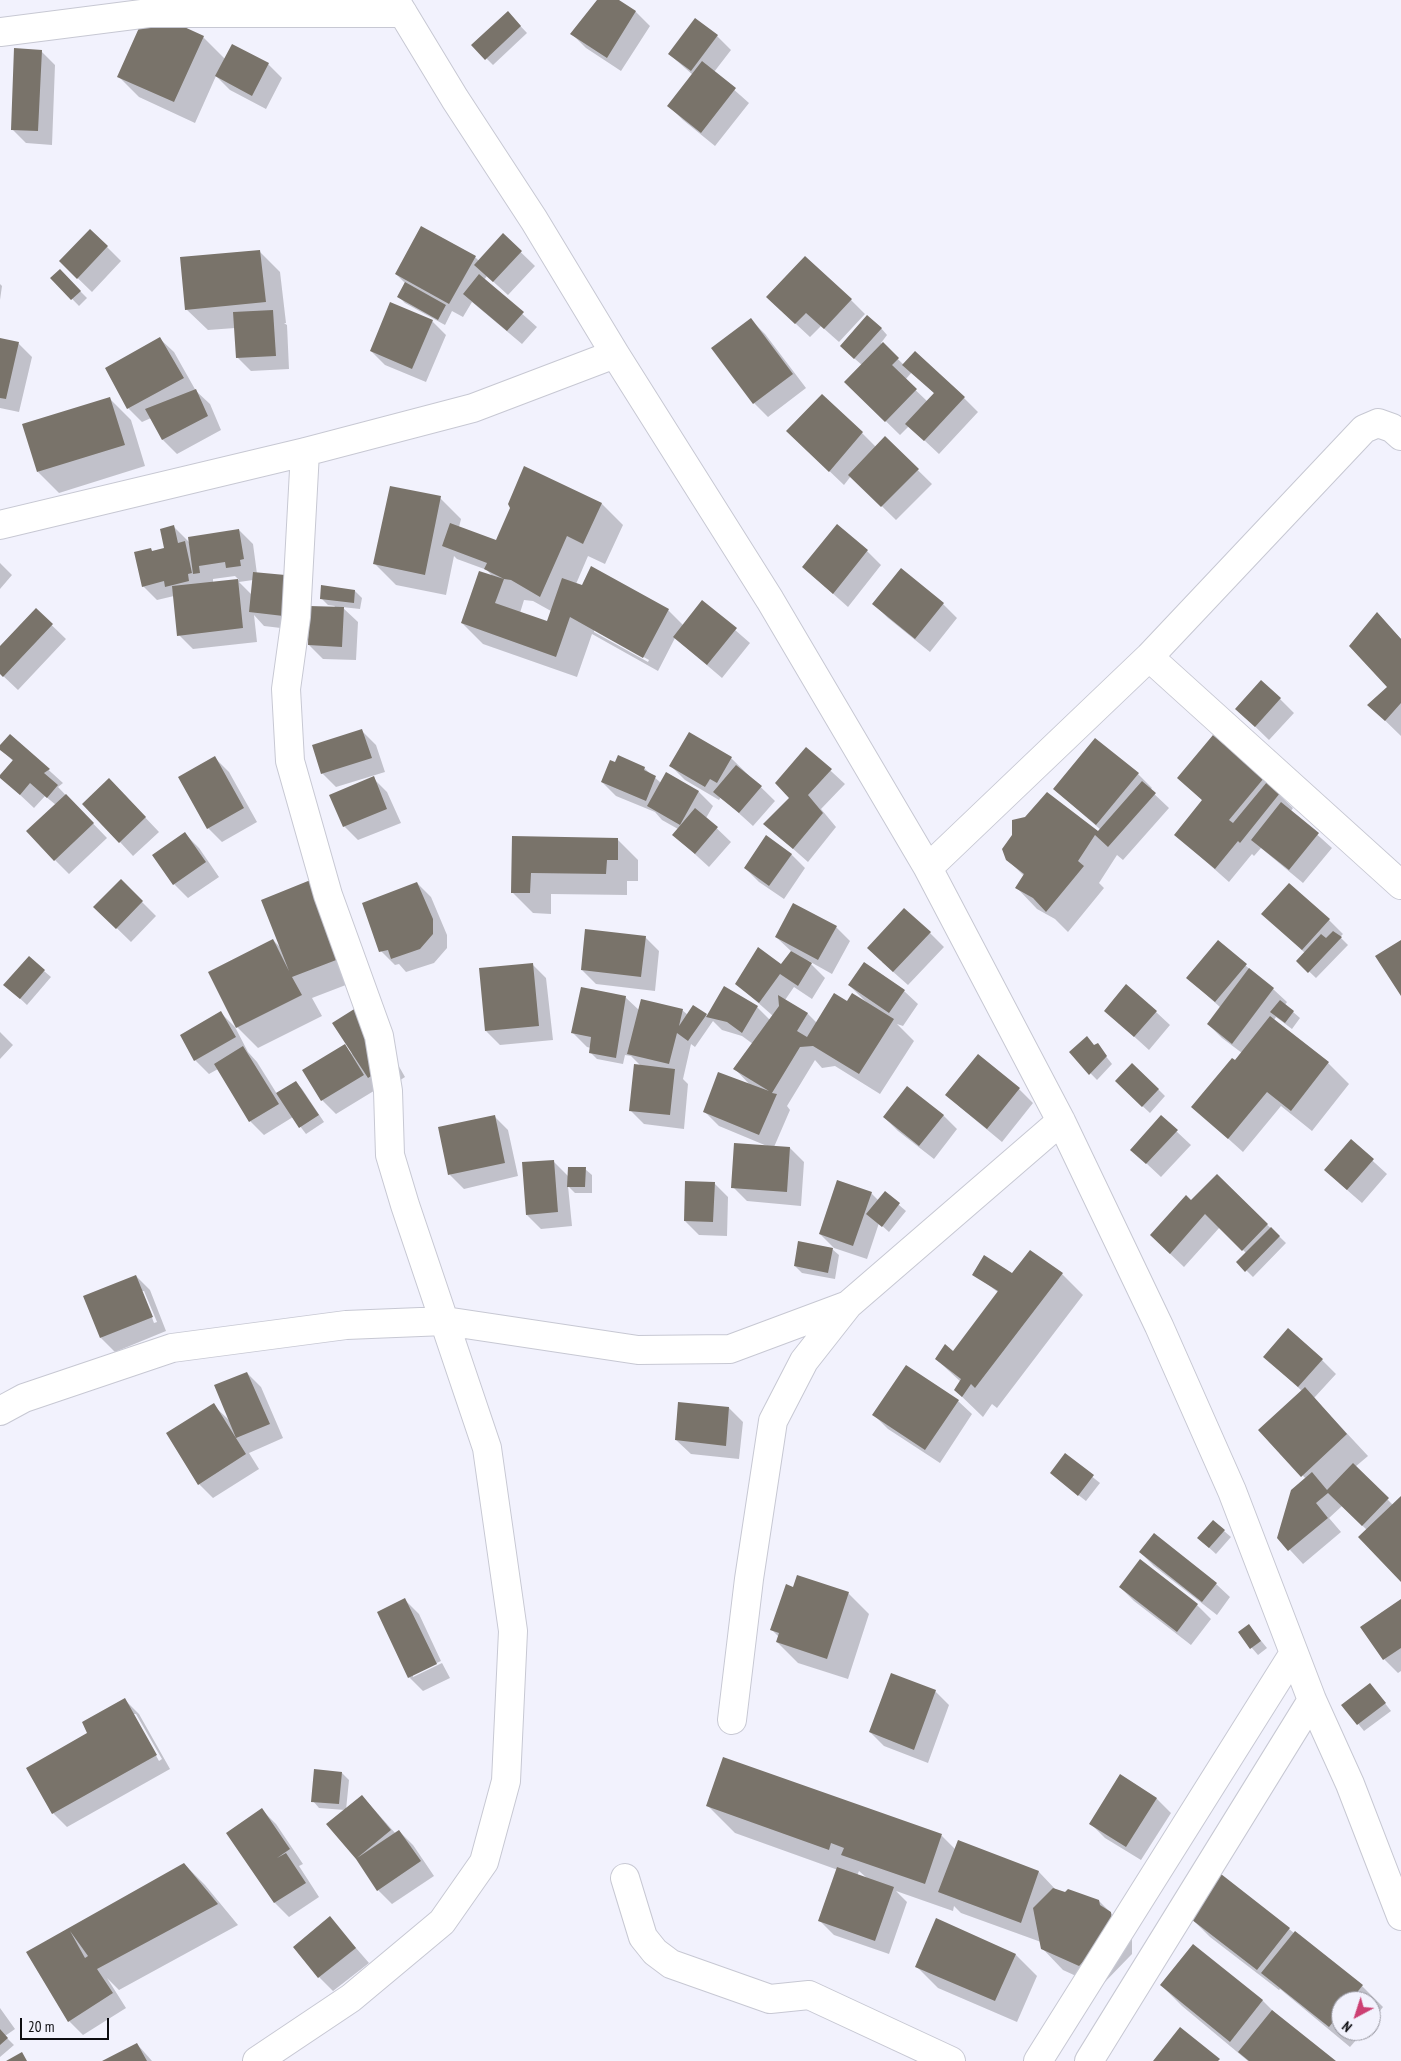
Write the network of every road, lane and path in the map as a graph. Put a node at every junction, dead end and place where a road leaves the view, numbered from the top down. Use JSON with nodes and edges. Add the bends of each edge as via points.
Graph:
{"nodes":[{"id":1,"x":399,"y":6,"type":"edge"},
{"id":2,"x":0,"y":32,"type":"edge"},
{"id":3,"x":616,"y":354,"type":"junction"},
{"id":4,"x":1401,"y":436,"type":"edge"},
{"id":5,"x":305,"y":452,"type":"junction"},
{"id":6,"x":0,"y":525,"type":"edge"},
{"id":7,"x":1149,"y":657,"type":"junction"},
{"id":8,"x":928,"y":868,"type":"junction"},
{"id":9,"x":1401,"y":885,"type":"edge"},
{"id":10,"x":1061,"y":1121,"type":"junction"},
{"id":11,"x":848,"y":1304,"type":"junction"},
{"id":12,"x":445,"y":1321,"type":"junction"},
{"id":13,"x":0,"y":1411,"type":"edge"},
{"id":14,"x":1294,"y":1653,"type":"junction"},
{"id":15,"x":1312,"y":1700,"type":"junction"},
{"id":16,"x":732,"y":1720,"type":"dead end"},
{"id":17,"x":625,"y":1878,"type":"dead end"},
{"id":18,"x":1401,"y":1916,"type":"edge"},
{"id":19,"x":257,"y":2061,"type":"edge"},
{"id":20,"x":951,"y":2061,"type":"edge"},
{"id":21,"x":1038,"y":2061,"type":"edge"},
{"id":22,"x":1089,"y":2061,"type":"edge"}],
"edges":[{"from":1,"to":2,"type":"street","via":[[149,13]]},
{"from":1,"to":3,"type":"street"},
{"from":3,"to":5,"type":"street","via":[[473,408]]},
{"from":3,"to":8,"type":"street","via":[[770,600]]},
{"from":4,"to":7,"type":"street","via":[[1392,428],[1378,423],[1364,429]]},
{"from":5,"to":6,"type":"street"},
{"from":5,"to":12,"type":"street","via":[[296,618],[286,689],[290,761],[328,896],[378,1036],[388,1092],[390,1155]]},
{"from":7,"to":8,"type":"street"},
{"from":7,"to":9,"type":"street"},
{"from":8,"to":10,"type":"street"},
{"from":10,"to":11,"type":"street"},
{"from":10,"to":14,"type":"street","via":[[1159,1326],[1232,1491]]},
{"from":11,"to":12,"type":"street","via":[[730,1349],[638,1350]]},
{"from":11,"to":16,"type":"street","via":[[804,1361],[773,1421]]},
{"from":12,"to":13,"type":"street","via":[[346,1325],[172,1348],[24,1398]]},
{"from":12,"to":19,"type":"street","via":[[487,1448],[513,1631],[506,1780],[484,1862],[442,1922],[351,1998]]},
{"from":14,"to":15,"type":"street"},
{"from":14,"to":21,"type":"street"},
{"from":15,"to":18,"type":"street","via":[[1350,1784]]},
{"from":15,"to":22,"type":"street"},
{"from":17,"to":20,"type":"street","via":[[643,1937],[670,1964],[770,1999],[809,1995]]}]}
